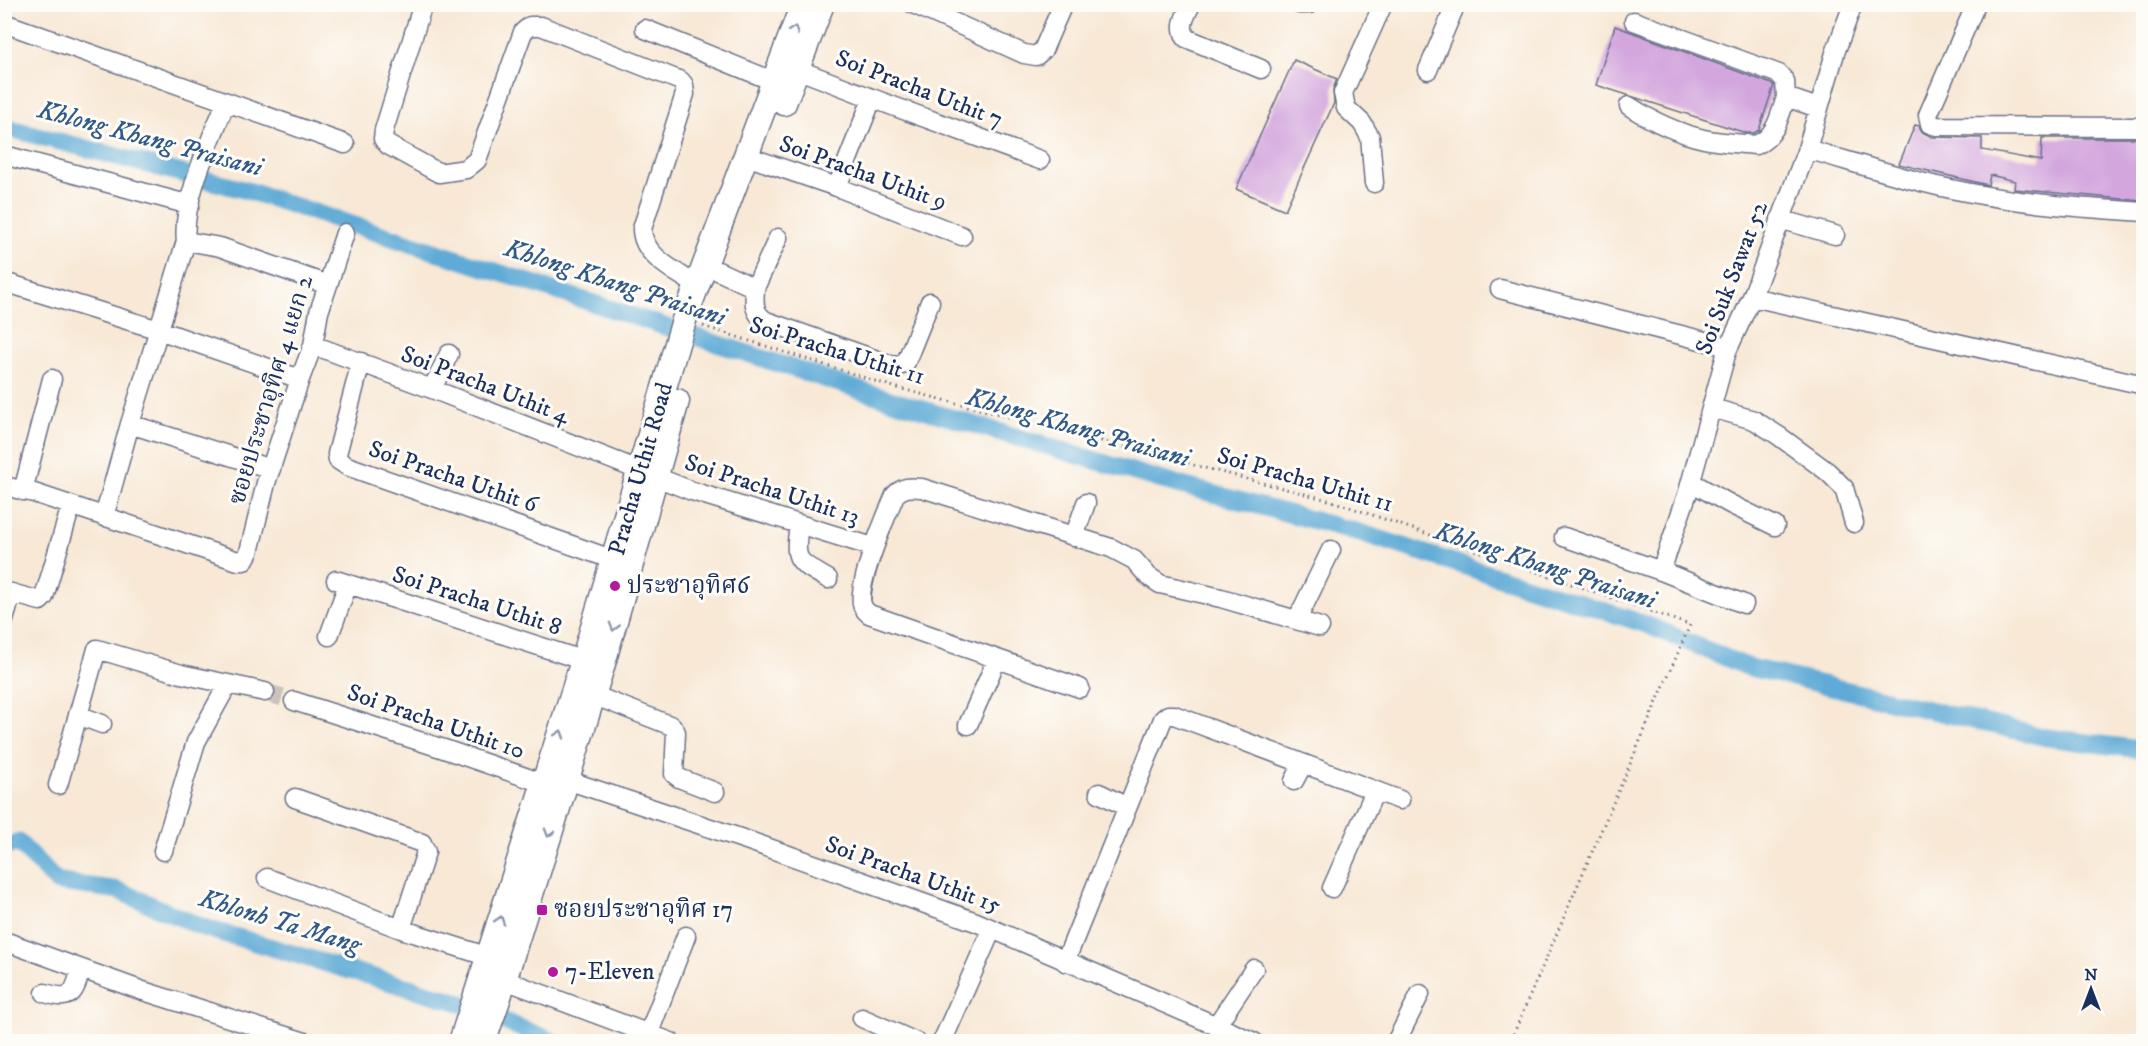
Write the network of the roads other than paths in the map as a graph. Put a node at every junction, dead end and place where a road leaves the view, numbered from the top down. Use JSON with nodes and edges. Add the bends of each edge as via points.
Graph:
{"nodes":[{"id":1,"x":421,"y":4,"type":"edge"},
{"id":2,"x":803,"y":4,"type":"edge"},
{"id":3,"x":822,"y":4,"type":"edge"},
{"id":4,"x":913,"y":4,"type":"edge"},
{"id":5,"x":1063,"y":4,"type":"edge"},
{"id":6,"x":1191,"y":4,"type":"edge"},
{"id":7,"x":1299,"y":4,"type":"edge"},
{"id":8,"x":1309,"y":4,"type":"edge"},
{"id":9,"x":1383,"y":4,"type":"edge"},
{"id":10,"x":1456,"y":4,"type":"edge"},
{"id":11,"x":1852,"y":4,"type":"edge"},
{"id":12,"x":1976,"y":4,"type":"edge"},
{"id":13,"x":939,"y":10,"type":"edge"},
{"id":14,"x":1634,"y":21,"type":"dead end"},
{"id":15,"x":4,"y":23,"type":"edge"},
{"id":16,"x":645,"y":29,"type":"dead end"},
{"id":17,"x":1261,"y":69,"type":"dead end"},
{"id":18,"x":1428,"y":70,"type":"dead end"},
{"id":19,"x":786,"y":75,"type":"junction"},
{"id":20,"x":1786,"y":97,"type":"junction"},
{"id":21,"x":226,"y":102,"type":"junction"},
{"id":22,"x":1629,"y":106,"type":"dead end"},
{"id":23,"x":1818,"y":108,"type":"junction"},
{"id":24,"x":868,"y":109,"type":"dead end"},
{"id":25,"x":2139,"y":127,"type":"dead end"},
{"id":26,"x":345,"y":144,"type":"dead end"},
{"id":27,"x":1807,"y":149,"type":"junction"},
{"id":28,"x":4,"y":155,"type":"edge"},
{"id":29,"x":753,"y":158,"type":"junction"},
{"id":30,"x":1040,"y":160,"type":"dead end"},
{"id":31,"x":1374,"y":183,"type":"dead end"},
{"id":32,"x":837,"y":187,"type":"junction"},
{"id":33,"x":190,"y":205,"type":"junction"},
{"id":34,"x":2144,"y":212,"type":"edge"},
{"id":35,"x":1780,"y":219,"type":"junction"},
{"id":36,"x":345,"y":233,"type":"dead end"},
{"id":37,"x":1834,"y":235,"type":"dead end"},
{"id":38,"x":962,"y":236,"type":"dead end"},
{"id":39,"x":778,"y":238,"type":"dead end"},
{"id":40,"x":186,"y":241,"type":"junction"},
{"id":41,"x":718,"y":271,"type":"junction"},
{"id":42,"x":4,"y":282,"type":"edge"},
{"id":43,"x":328,"y":285,"type":"junction"},
{"id":44,"x":696,"y":285,"type":"junction"},
{"id":45,"x":754,"y":288,"type":"junction"},
{"id":46,"x":1500,"y":289,"type":"dead end"},
{"id":47,"x":1752,"y":297,"type":"junction"},
{"id":48,"x":930,"y":302,"type":"dead end"},
{"id":49,"x":159,"y":330,"type":"junction"},
{"id":50,"x":688,"y":334,"type":"junction"},
{"id":51,"x":314,"y":345,"type":"junction"},
{"id":52,"x":1728,"y":348,"type":"junction"},
{"id":53,"x":449,"y":354,"type":"dead end"},
{"id":54,"x":361,"y":362,"type":"junction"},
{"id":55,"x":52,"y":379,"type":"dead end"},
{"id":56,"x":300,"y":379,"type":"junction"},
{"id":57,"x":2144,"y":385,"type":"edge"},
{"id":58,"x":432,"y":389,"type":"junction"},
{"id":59,"x":1712,"y":408,"type":"junction"},
{"id":60,"x":130,"y":424,"type":"junction"},
{"id":61,"x":271,"y":469,"type":"junction"},
{"id":62,"x":648,"y":474,"type":"junction"},
{"id":63,"x":1691,"y":482,"type":"junction"},
{"id":64,"x":4,"y":486,"type":"edge"},
{"id":65,"x":23,"y":491,"type":"junction"},
{"id":66,"x":1086,"y":503,"type":"dead end"},
{"id":67,"x":71,"y":506,"type":"junction"},
{"id":68,"x":104,"y":517,"type":"junction"},
{"id":69,"x":1854,"y":523,"type":"dead end"},
{"id":70,"x":799,"y":526,"type":"junction"},
{"id":71,"x":1775,"y":526,"type":"dead end"},
{"id":72,"x":1074,"y":537,"type":"junction"},
{"id":73,"x":1564,"y":537,"type":"dead end"},
{"id":74,"x":873,"y":547,"type":"junction"},
{"id":75,"x":1331,"y":550,"type":"dead end"},
{"id":76,"x":614,"y":560,"type":"junction"},
{"id":77,"x":1661,"y":571,"type":"junction"},
{"id":78,"x":828,"y":579,"type":"dead end"},
{"id":79,"x":8,"y":592,"type":"edge"},
{"id":80,"x":1744,"y":604,"type":"dead end"},
{"id":81,"x":4,"y":620,"type":"edge"},
{"id":82,"x":1296,"y":620,"type":"junction"},
{"id":83,"x":1320,"y":627,"type":"dead end"},
{"id":84,"x":329,"y":636,"type":"dead end"},
{"id":85,"x":997,"y":659,"type":"junction"},
{"id":86,"x":593,"y":664,"type":"junction"},
{"id":87,"x":228,"y":684,"type":"junction"},
{"id":88,"x":1080,"y":688,"type":"dead end"},
{"id":89,"x":265,"y":692,"type":"tunnel mouth"},
{"id":90,"x":593,"y":695,"type":"junction"},
{"id":91,"x":294,"y":701,"type":"tunnel mouth"},
{"id":92,"x":78,"y":715,"type":"junction"},
{"id":93,"x":102,"y":724,"type":"dead end"},
{"id":94,"x":968,"y":725,"type":"dead end"},
{"id":95,"x":1303,"y":764,"type":"junction"},
{"id":96,"x":1294,"y":781,"type":"dead end"},
{"id":97,"x":555,"y":782,"type":"junction"},
{"id":98,"x":58,"y":784,"type":"dead end"},
{"id":99,"x":1375,"y":791,"type":"junction"},
{"id":100,"x":716,"y":792,"type":"dead end"},
{"id":101,"x":1099,"y":793,"type":"dead end"},
{"id":102,"x":295,"y":798,"type":"dead end"},
{"id":103,"x":1400,"y":800,"type":"dead end"},
{"id":104,"x":1127,"y":807,"type":"junction"},
{"id":105,"x":163,"y":851,"type":"dead end"},
{"id":106,"x":267,"y":878,"type":"dead end"},
{"id":107,"x":1332,"y":888,"type":"dead end"},
{"id":108,"x":401,"y":929,"type":"junction"},
{"id":109,"x":992,"y":929,"type":"junction"},
{"id":110,"x":686,"y":936,"type":"dead end"},
{"id":111,"x":4,"y":941,"type":"edge"},
{"id":112,"x":1065,"y":962,"type":"junction"},
{"id":113,"x":81,"y":969,"type":"junction"},
{"id":114,"x":492,"y":969,"type":"junction"},
{"id":115,"x":1254,"y":969,"type":"dead end"},
{"id":116,"x":45,"y":993,"type":"dead end"},
{"id":117,"x":1420,"y":994,"type":"dead end"},
{"id":118,"x":862,"y":1017,"type":"dead end"},
{"id":119,"x":1216,"y":1026,"type":"junction"},
{"id":120,"x":649,"y":1033,"type":"junction"},
{"id":121,"x":473,"y":1039,"type":"edge"},
{"id":122,"x":305,"y":1041,"type":"edge"},
{"id":123,"x":671,"y":1041,"type":"edge"},
{"id":124,"x":916,"y":1041,"type":"edge"},
{"id":125,"x":942,"y":1041,"type":"edge"},
{"id":126,"x":1254,"y":1041,"type":"edge"},
{"id":127,"x":1396,"y":1041,"type":"edge"}],
"edges":[{"from":1,"to":44,"type":"street","via":[[383,140],[439,173],[466,169],[477,160],[523,32],[530,26],[541,26],[681,81],[685,94],[642,239],[655,257]]},
{"from":19,"to":2,"type":"main road","name":"Pracha Uthit Road","one_way":true},
{"from":3,"to":19,"type":"main road","name":"Pracha Uthit Road"},
{"from":4,"to":13,"type":"street"},
{"from":5,"to":13,"type":"street","via":[[1036,56],[1024,54]]},
{"from":6,"to":17,"type":"street","via":[[1182,24],[1186,38]]},
{"from":7,"to":8,"type":"street"},
{"from":9,"to":31,"type":"street","via":[[1343,93],[1346,108],[1370,137]]},
{"from":10,"to":18,"type":"street"},
{"from":11,"to":23,"type":"street","name":"Soi Suk Sawat 52"},
{"from":12,"to":25,"type":"street","via":[[1928,115],[1930,124]]},
{"from":14,"to":20,"type":"street","via":[[1779,74],[1785,81]]},
{"from":15,"to":21,"type":"street"},
{"from":16,"to":19,"type":"street","name":"Soi Pracha Uthit 7"},
{"from":19,"to":29,"type":"main road","name":"Pracha Uthit Road"},
{"from":19,"to":30,"type":"street","name":"Soi Pracha Uthit 7"},
{"from":20,"to":22,"type":"street","via":[[1772,134],[1756,145],[1705,140]]},
{"from":20,"to":23,"type":"street"},
{"from":21,"to":26,"type":"street"},
{"from":21,"to":33,"type":"street"},
{"from":23,"to":27,"type":"street","name":"Soi Suk Sawat 52"},
{"from":24,"to":32,"type":"street"},
{"from":27,"to":34,"type":"street","via":[[1965,192],[2037,204]]},
{"from":27,"to":35,"type":"street","name":"Soi Suk Sawat 52"},
{"from":28,"to":33,"type":"street"},
{"from":29,"to":32,"type":"street","name":"Soi Pracha Uthit 9"},
{"from":29,"to":41,"type":"main road","name":"Pracha Uthit Road"},
{"from":29,"to":44,"type":"main road","name":"Pracha Uthit Road"},
{"from":32,"to":38,"type":"street","name":"Soi Pracha Uthit 9"},
{"from":33,"to":40,"type":"street","via":[[184,231]]},
{"from":35,"to":37,"type":"street"},
{"from":35,"to":47,"type":"street","name":"Soi Suk Sawat 52"},
{"from":36,"to":43,"type":"street","name":"ซอยประชาอุทิศ 4 แยก 2"},
{"from":39,"to":45,"type":"street"},
{"from":40,"to":43,"type":"street","via":[[220,247]]},
{"from":40,"to":49,"type":"street"},
{"from":41,"to":45,"type":"street"},
{"from":41,"to":50,"type":"main road","name":"Pracha Uthit Road"},
{"from":42,"to":49,"type":"street"},
{"from":43,"to":51,"type":"street","name":"ซอยประชาอุทิศ 4 แยก 2"},
{"from":44,"to":50,"type":"main road","name":"Pracha Uthit Road"},
{"from":45,"to":48,"type":"street","via":[[754,306],[758,316],[766,321],[897,367],[906,362]]},
{"from":46,"to":52,"type":"street"},
{"from":47,"to":52,"type":"street","name":"Soi Suk Sawat 52"},
{"from":47,"to":57,"type":"street"},
{"from":49,"to":56,"type":"street"},
{"from":49,"to":60,"type":"street"},
{"from":50,"to":62,"type":"main road","name":"Pracha Uthit Road"},
{"from":51,"to":54,"type":"street","name":"Soi Pracha Uthit 4"},
{"from":51,"to":56,"type":"street","name":"ซอยประชาอุทิศ 4 แยก 2"},
{"from":52,"to":59,"type":"street","name":"Soi Suk Sawat 52"},
{"from":53,"to":58,"type":"street"},
{"from":54,"to":58,"type":"street","name":"Soi Pracha Uthit 4"},
{"from":54,"to":76,"type":"street","name":"Soi Pracha Uthit 6","via":[[338,460]]},
{"from":55,"to":65,"type":"street"},
{"from":56,"to":61,"type":"street","name":"ซอยประชาอุทิศ 4 แยก 2"},
{"from":58,"to":62,"type":"street","name":"Soi Pracha Uthit 4"},
{"from":59,"to":63,"type":"street","name":"Soi Suk Sawat 52"},
{"from":59,"to":69,"type":"street","via":[[1754,420],[1828,472],[1844,488]]},
{"from":60,"to":61,"type":"street"},
{"from":60,"to":68,"type":"street"},
{"from":61,"to":68,"type":"street","name":"ซอยประชาอุทิศ 4 แยก 2","via":[[244,561]]},
{"from":62,"to":70,"type":"street","name":"Soi Pracha Uthit 13"},
{"from":62,"to":76,"type":"main road","name":"Pracha Uthit Road"},
{"from":62,"to":86,"type":"main road","name":"Pracha Uthit Road","one_way":true},
{"from":63,"to":71,"type":"street"},
{"from":63,"to":77,"type":"street","name":"Soi Suk Sawat 52"},
{"from":64,"to":65,"type":"street"},
{"from":65,"to":67,"type":"street"},
{"from":66,"to":72,"type":"street"},
{"from":67,"to":68,"type":"street"},
{"from":67,"to":79,"type":"street","via":[[44,597],[40,601]]},
{"from":70,"to":74,"type":"street","name":"Soi Pracha Uthit 13"},
{"from":70,"to":78,"type":"street","via":[[797,557]]},
{"from":72,"to":74,"type":"street","via":[[909,487],[899,489],[895,495]]},
{"from":72,"to":82,"type":"street","via":[[1126,554],[1160,584]]},
{"from":73,"to":77,"type":"street"},
{"from":74,"to":85,"type":"street","via":[[861,597],[862,607],[869,614]]},
{"from":75,"to":82,"type":"street"},
{"from":76,"to":86,"type":"main road","name":"Pracha Uthit Road"},
{"from":77,"to":80,"type":"street"},
{"from":79,"to":81,"type":"street"},
{"from":82,"to":83,"type":"street"},
{"from":84,"to":86,"type":"street","name":"Soi Pracha Uthit 8","via":[[342,582]]},
{"from":85,"to":88,"type":"street"},
{"from":85,"to":94,"type":"street"},
{"from":86,"to":90,"type":"main road","name":"Pracha Uthit Road"},
{"from":97,"to":86,"type":"main road","name":"Pracha Uthit Road","one_way":true},
{"from":87,"to":89,"type":"street"},
{"from":87,"to":92,"type":"street","via":[[97,650]]},
{"from":87,"to":105,"type":"street","via":[[196,742]]},
{"from":90,"to":97,"type":"main road","name":"Pracha Uthit Road"},
{"from":90,"to":100,"type":"street","via":[[672,726],[676,732],[674,774]]},
{"from":91,"to":97,"type":"street","name":"Soi Pracha Uthit 10"},
{"from":92,"to":93,"type":"street"},
{"from":92,"to":98,"type":"street"},
{"from":95,"to":96,"type":"street"},
{"from":95,"to":99,"type":"street"},
{"from":95,"to":104,"type":"street","via":[[1168,715]]},
{"from":97,"to":109,"type":"street","name":"Soi Pracha Uthit 15","via":[[752,842]]},
{"from":97,"to":114,"type":"main road","name":"Pracha Uthit Road"},
{"from":99,"to":103,"type":"street"},
{"from":99,"to":107,"type":"street"},
{"from":101,"to":104,"type":"street"},
{"from":102,"to":108,"type":"street","via":[[422,843],[426,852]]},
{"from":104,"to":112,"type":"street"},
{"from":106,"to":108,"type":"street"},
{"from":108,"to":114,"type":"street"},
{"from":109,"to":112,"type":"street","name":"Soi Pracha Uthit 15"},
{"from":109,"to":125,"type":"street"},
{"from":110,"to":120,"type":"street"},
{"from":111,"to":113,"type":"street"},
{"from":112,"to":119,"type":"street","name":"Soi Pracha Uthit 15"},
{"from":113,"to":116,"type":"street","via":[[70,995],[62,998]]},
{"from":113,"to":122,"type":"street"},
{"from":114,"to":120,"type":"street"},
{"from":114,"to":121,"type":"main road","name":"Pracha Uthit Road","via":[[487,999]]},
{"from":115,"to":119,"type":"street"},
{"from":117,"to":127,"type":"street"},
{"from":118,"to":124,"type":"street"},
{"from":119,"to":126,"type":"street","name":"Soi Pracha Uthit 15"},
{"from":120,"to":123,"type":"street"}]}
